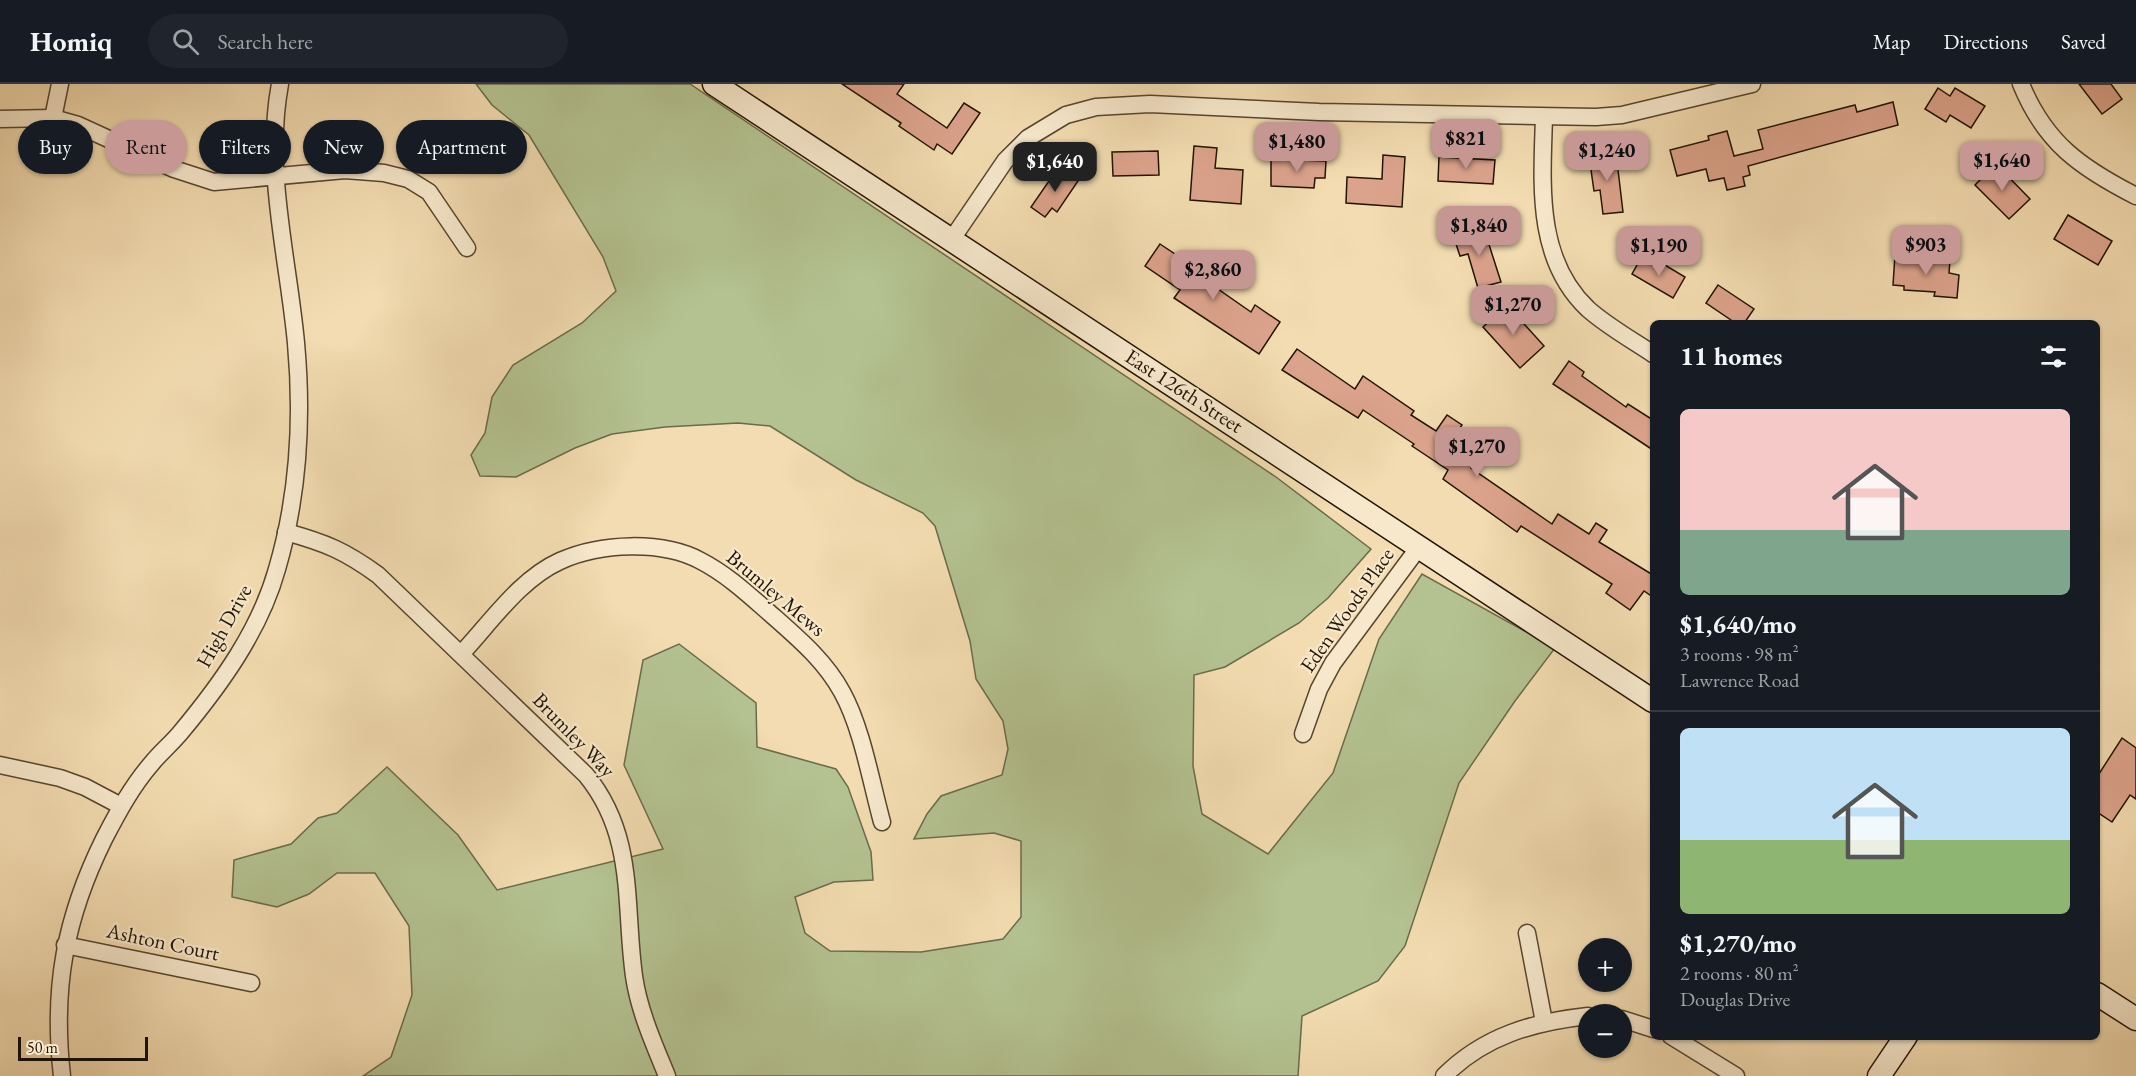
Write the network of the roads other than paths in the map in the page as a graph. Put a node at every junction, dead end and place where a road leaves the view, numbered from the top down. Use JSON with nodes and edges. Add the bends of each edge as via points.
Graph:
{"nodes":[{"id":1,"x":60,"y":84,"type":"edge"},
{"id":2,"x":280,"y":84,"type":"edge"},
{"id":3,"x":714,"y":84,"type":"edge"},
{"id":4,"x":1752,"y":84,"type":"edge"},
{"id":5,"x":2021,"y":84,"type":"edge"},
{"id":6,"x":1544,"y":117,"type":"junction"},
{"id":7,"x":53,"y":118,"type":"junction"},
{"id":8,"x":0,"y":119,"type":"edge"},
{"id":9,"x":275,"y":178,"type":"junction"},
{"id":10,"x":2136,"y":196,"type":"edge"},
{"id":11,"x":952,"y":239,"type":"junction"},
{"id":12,"x":467,"y":248,"type":"dead end"},
{"id":13,"x":1650,"y":352,"type":"edge"},
{"id":14,"x":286,"y":532,"type":"junction"},
{"id":15,"x":1419,"y":547,"type":"junction"},
{"id":16,"x":461,"y":654,"type":"junction"},
{"id":17,"x":1650,"y":699,"type":"edge"},
{"id":18,"x":1303,"y":734,"type":"dead end"},
{"id":19,"x":0,"y":765,"type":"edge"},
{"id":20,"x":121,"y":806,"type":"junction"},
{"id":21,"x":882,"y":822,"type":"dead end"},
{"id":22,"x":1527,"y":933,"type":"dead end"},
{"id":23,"x":66,"y":945,"type":"junction"},
{"id":24,"x":251,"y":983,"type":"dead end"},
{"id":25,"x":2100,"y":996,"type":"edge"},
{"id":26,"x":1578,"y":1018,"type":"edge"},
{"id":27,"x":2136,"y":1019,"type":"edge"},
{"id":28,"x":1544,"y":1022,"type":"junction"},
{"id":29,"x":1632,"y":1022,"type":"edge"},
{"id":30,"x":1650,"y":1028,"type":"edge"},
{"id":31,"x":1678,"y":1040,"type":"edge"},
{"id":32,"x":1903,"y":1040,"type":"edge"},
{"id":33,"x":62,"y":1076,"type":"edge"},
{"id":34,"x":667,"y":1076,"type":"edge"},
{"id":35,"x":1444,"y":1076,"type":"edge"},
{"id":36,"x":1736,"y":1076,"type":"edge"},
{"id":37,"x":1880,"y":1076,"type":"edge"}],
"edges":[{"from":1,"to":7,"type":"street"},
{"from":2,"to":9,"type":"street","name":"High Drive"},
{"from":3,"to":11,"type":"street","name":"East 126th Street"},
{"from":4,"to":6,"type":"street","via":[[1622,115]]},
{"from":5,"to":10,"type":"street","via":[[2048,133],[2067,154],[2094,174]]},
{"from":6,"to":11,"type":"street","via":[[1150,104],[1096,107],[1066,115],[1028,138],[998,170]]},
{"from":6,"to":13,"type":"street","via":[[1542,188],[1548,243],[1558,266],[1589,309]]},
{"from":7,"to":8,"type":"street"},
{"from":7,"to":9,"type":"street","via":[[214,182]]},
{"from":9,"to":12,"type":"street","via":[[345,170],[408,179],[429,192]]},
{"from":9,"to":14,"type":"street","name":"High Drive","via":[[296,344],[300,434],[298,471]]},
{"from":11,"to":15,"type":"street","name":"East 126th Street"},
{"from":14,"to":16,"type":"street","name":"Brumley Way","via":[[346,553],[378,574]]},
{"from":14,"to":20,"type":"street","name":"High Drive","via":[[264,608],[240,651]]},
{"from":15,"to":17,"type":"street","name":"East 126th Street"},
{"from":15,"to":18,"type":"street","name":"Eden Woods Place","via":[[1333,663]]},
{"from":16,"to":21,"type":"street","name":"Brumley Mews","via":[[530,579],[560,561],[609,547],[657,547],[699,560],[732,580],[815,653],[832,675],[853,718]]},
{"from":16,"to":34,"type":"street","name":"Brumley Way","via":[[586,775],[599,790],[613,818],[626,871],[634,977],[646,1026]]},
{"from":19,"to":20,"type":"street","via":[[60,778]]},
{"from":20,"to":23,"type":"street","name":"High Drive","via":[[79,894]]},
{"from":22,"to":28,"type":"street"},
{"from":23,"to":24,"type":"street","name":"Ashton Court"},
{"from":23,"to":33,"type":"street","name":"High Drive","via":[[59,998]]},
{"from":25,"to":27,"type":"street"},
{"from":26,"to":28,"type":"street"},
{"from":28,"to":35,"type":"street","via":[[1479,1046]]},
{"from":29,"to":30,"type":"street"},
{"from":31,"to":36,"type":"street"},
{"from":32,"to":37,"type":"street"}]}
